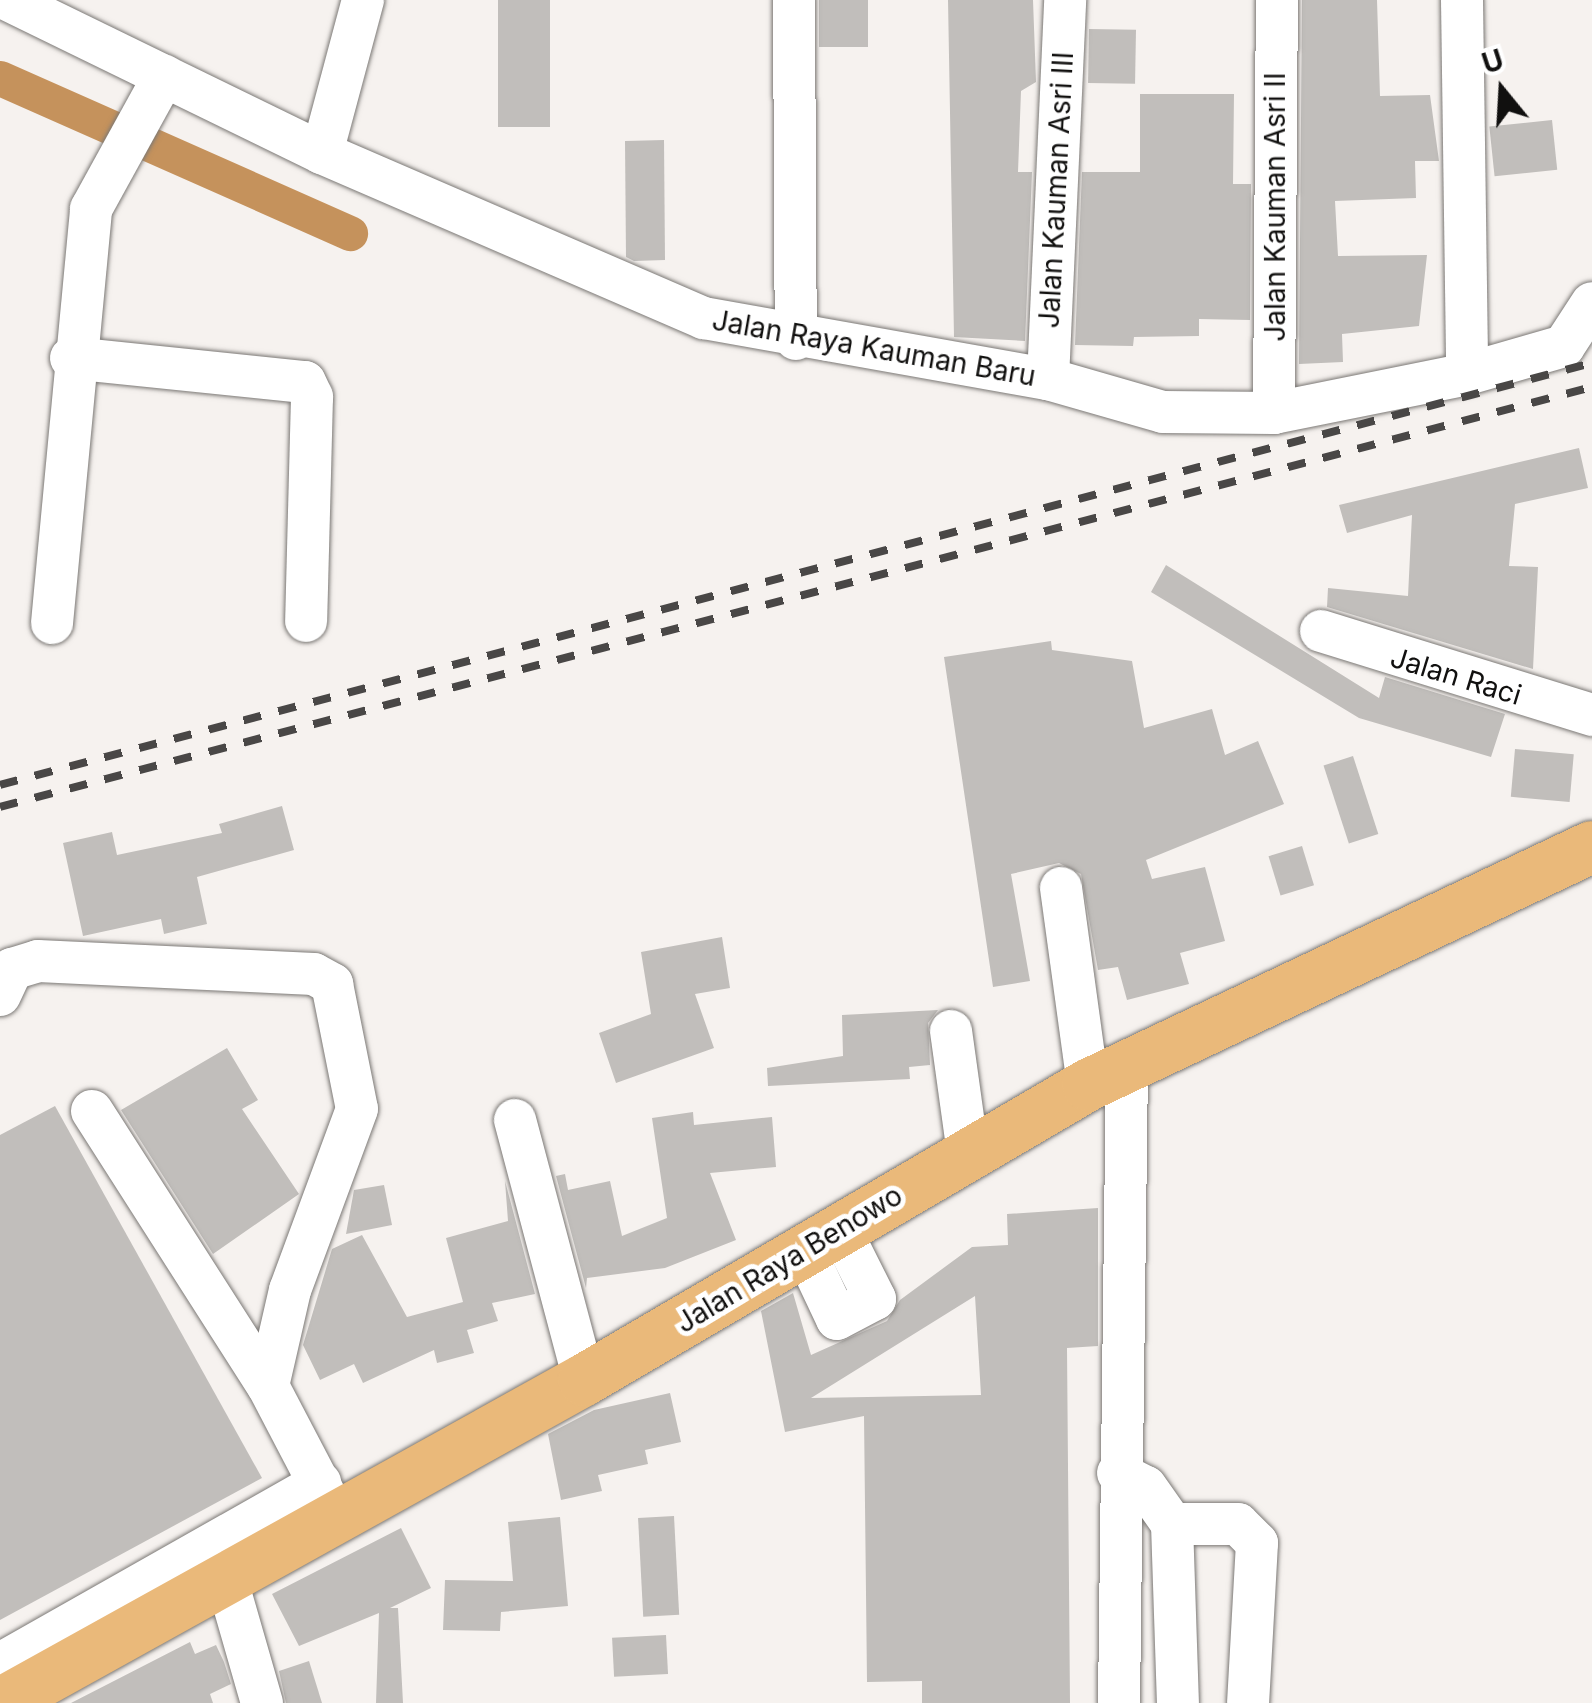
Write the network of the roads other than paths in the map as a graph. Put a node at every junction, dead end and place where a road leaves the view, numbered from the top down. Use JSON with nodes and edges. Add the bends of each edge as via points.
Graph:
{"nodes":[{"id":1,"x":8,"y":0,"type":"edge"},
{"id":2,"x":363,"y":0,"type":"edge"},
{"id":3,"x":794,"y":0,"type":"edge"},
{"id":4,"x":1065,"y":0,"type":"edge"},
{"id":5,"x":1277,"y":0,"type":"edge"},
{"id":6,"x":1462,"y":0,"type":"edge"},
{"id":7,"x":156,"y":89,"type":"junction"},
{"id":8,"x":322,"y":153,"type":"junction"},
{"id":9,"x":1592,"y":302,"type":"edge"},
{"id":10,"x":796,"y":338,"type":"junction"},
{"id":11,"x":72,"y":358,"type":"junction"},
{"id":12,"x":1467,"y":374,"type":"junction"},
{"id":13,"x":1048,"y":379,"type":"junction"},
{"id":14,"x":1274,"y":413,"type":"junction"},
{"id":15,"x":306,"y":621,"type":"dead end"},
{"id":16,"x":52,"y":623,"type":"dead end"},
{"id":17,"x":1321,"y":630,"type":"dead end"},
{"id":18,"x":1592,"y":715,"type":"edge"},
{"id":19,"x":1592,"y":847,"type":"edge"},
{"id":20,"x":1061,"y":888,"type":"dead end"},
{"id":21,"x":0,"y":995,"type":"edge"},
{"id":22,"x":951,"y":1031,"type":"dead end"},
{"id":23,"x":1107,"y":1074,"type":"junction"},
{"id":24,"x":92,"y":1111,"type":"dead end"},
{"id":25,"x":515,"y":1120,"type":"dead end"},
{"id":26,"x":968,"y":1154,"type":"junction"},
{"id":27,"x":584,"y":1380,"type":"junction"},
{"id":28,"x":268,"y":1386,"type":"junction"},
{"id":29,"x":1118,"y":1473,"type":"junction"},
{"id":30,"x":328,"y":1498,"type":"junction"},
{"id":31,"x":1172,"y":1524,"type":"junction"},
{"id":32,"x":225,"y":1574,"type":"junction"},
{"id":33,"x":0,"y":1664,"type":"edge"},
{"id":34,"x":2,"y":1703,"type":"edge"},
{"id":35,"x":262,"y":1703,"type":"edge"},
{"id":36,"x":1118,"y":1703,"type":"edge"},
{"id":37,"x":1178,"y":1703,"type":"edge"},
{"id":38,"x":1248,"y":1703,"type":"edge"}],
"edges":[{"from":1,"to":7,"type":"street","name":"Jalan Raya Kauman Baru"},
{"from":2,"to":8,"type":"street"},
{"from":3,"to":10,"type":"street"},
{"from":4,"to":13,"type":"street","name":"Jalan Kauman Asri III"},
{"from":5,"to":14,"type":"street","name":"Jalan Kauman Asri II"},
{"from":6,"to":12,"type":"street"},
{"from":7,"to":8,"type":"street","name":"Jalan Raya Kauman Baru"},
{"from":7,"to":11,"type":"street","via":[[91,210]]},
{"from":8,"to":10,"type":"street","name":"Jalan Raya Kauman Baru","via":[[704,318]]},
{"from":9,"to":12,"type":"street","name":"Jalan Raya Kauman Baru","via":[[1564,346]]},
{"from":10,"to":13,"type":"street","name":"Jalan Raya Kauman Baru"},
{"from":11,"to":15,"type":"street","via":[[305,382],[312,397]]},
{"from":11,"to":16,"type":"street"},
{"from":12,"to":14,"type":"street","name":"Jalan Raya Kauman Baru"},
{"from":13,"to":14,"type":"street","name":"Jalan Raya Kauman Baru","via":[[1163,412]]},
{"from":17,"to":18,"type":"street","name":"Jalan Raci"},
{"from":19,"to":23,"type":"main road","name":"Jalan Raya Benowo"},
{"from":20,"to":23,"type":"street"},
{"from":21,"to":28,"type":"street","via":[[12,970],[38,961],[314,974],[332,984],[358,1109],[290,1290]]},
{"from":22,"to":26,"type":"street"},
{"from":23,"to":26,"type":"main road","name":"Jalan Raya Benowo"},
{"from":23,"to":29,"type":"street"},
{"from":24,"to":28,"type":"street"},
{"from":25,"to":27,"type":"street"},
{"from":26,"to":27,"type":"main road","name":"Jalan Raya Benowo"},
{"from":27,"to":30,"type":"main road","name":"Jalan Raya Benowo"},
{"from":28,"to":30,"type":"street"},
{"from":29,"to":31,"type":"street","via":[[1146,1487]]},
{"from":29,"to":36,"type":"street"},
{"from":30,"to":32,"type":"main road","name":"Jalan Raya Benowo"},
{"from":30,"to":33,"type":"street"},
{"from":31,"to":37,"type":"street"},
{"from":31,"to":38,"type":"street","via":[[1238,1524],[1257,1543]]},
{"from":32,"to":34,"type":"main road","name":"Jalan Raya Benowo"},
{"from":32,"to":35,"type":"street"}]}
